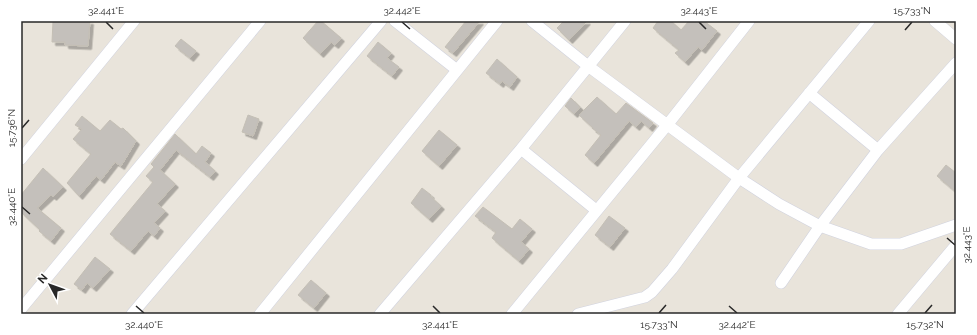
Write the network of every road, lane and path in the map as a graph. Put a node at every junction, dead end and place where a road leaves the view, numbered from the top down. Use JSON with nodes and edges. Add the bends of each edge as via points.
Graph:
{"nodes":[{"id":1,"x":134,"y":21,"type":"edge"},
{"id":2,"x":260,"y":21,"type":"edge"},
{"id":3,"x":381,"y":21,"type":"edge"},
{"id":4,"x":396,"y":21,"type":"edge"},
{"id":5,"x":497,"y":21,"type":"edge"},
{"id":6,"x":532,"y":21,"type":"edge"},
{"id":7,"x":625,"y":21,"type":"edge"},
{"id":8,"x":749,"y":21,"type":"edge"},
{"id":9,"x":869,"y":21,"type":"edge"},
{"id":10,"x":935,"y":21,"type":"edge"},
{"id":11,"x":956,"y":39,"type":"edge"},
{"id":12,"x":956,"y":63,"type":"edge"},
{"id":13,"x":588,"y":66,"type":"junction"},
{"id":14,"x":457,"y":70,"type":"junction"},
{"id":15,"x":809,"y":93,"type":"junction"},
{"id":16,"x":668,"y":124,"type":"junction"},
{"id":17,"x":520,"y":149,"type":"junction"},
{"id":18,"x":878,"y":150,"type":"junction"},
{"id":19,"x":21,"y":159,"type":"edge"},
{"id":20,"x":739,"y":178,"type":"junction"},
{"id":21,"x":596,"y":210,"type":"junction"},
{"id":22,"x":956,"y":225,"type":"edge"},
{"id":23,"x":820,"y":226,"type":"junction"},
{"id":24,"x":956,"y":245,"type":"edge"},
{"id":25,"x":781,"y":283,"type":"dead end"},
{"id":26,"x":21,"y":309,"type":"edge"},
{"id":27,"x":132,"y":314,"type":"edge"},
{"id":28,"x":260,"y":314,"type":"edge"},
{"id":29,"x":380,"y":314,"type":"edge"},
{"id":30,"x":512,"y":314,"type":"edge"},
{"id":31,"x":578,"y":314,"type":"edge"},
{"id":32,"x":898,"y":314,"type":"edge"}],
"edges":[{"from":1,"to":19,"type":"street"},
{"from":2,"to":26,"type":"street"},
{"from":3,"to":27,"type":"street"},
{"from":4,"to":14,"type":"street"},
{"from":5,"to":14,"type":"street"},
{"from":6,"to":13,"type":"street"},
{"from":7,"to":13,"type":"street"},
{"from":8,"to":16,"type":"street"},
{"from":9,"to":15,"type":"street"},
{"from":10,"to":11,"type":"street"},
{"from":12,"to":18,"type":"street"},
{"from":13,"to":16,"type":"street"},
{"from":13,"to":17,"type":"street"},
{"from":14,"to":28,"type":"street"},
{"from":15,"to":18,"type":"street"},
{"from":15,"to":20,"type":"street"},
{"from":16,"to":20,"type":"street"},
{"from":16,"to":21,"type":"street"},
{"from":17,"to":21,"type":"street"},
{"from":17,"to":29,"type":"street"},
{"from":18,"to":23,"type":"street"},
{"from":20,"to":23,"type":"street"},
{"from":20,"to":31,"type":"street","via":[[652,292],[645,297]]},
{"from":21,"to":30,"type":"street"},
{"from":22,"to":23,"type":"street","via":[[901,244],[871,244]]},
{"from":23,"to":25,"type":"street"},
{"from":24,"to":32,"type":"street"}]}
